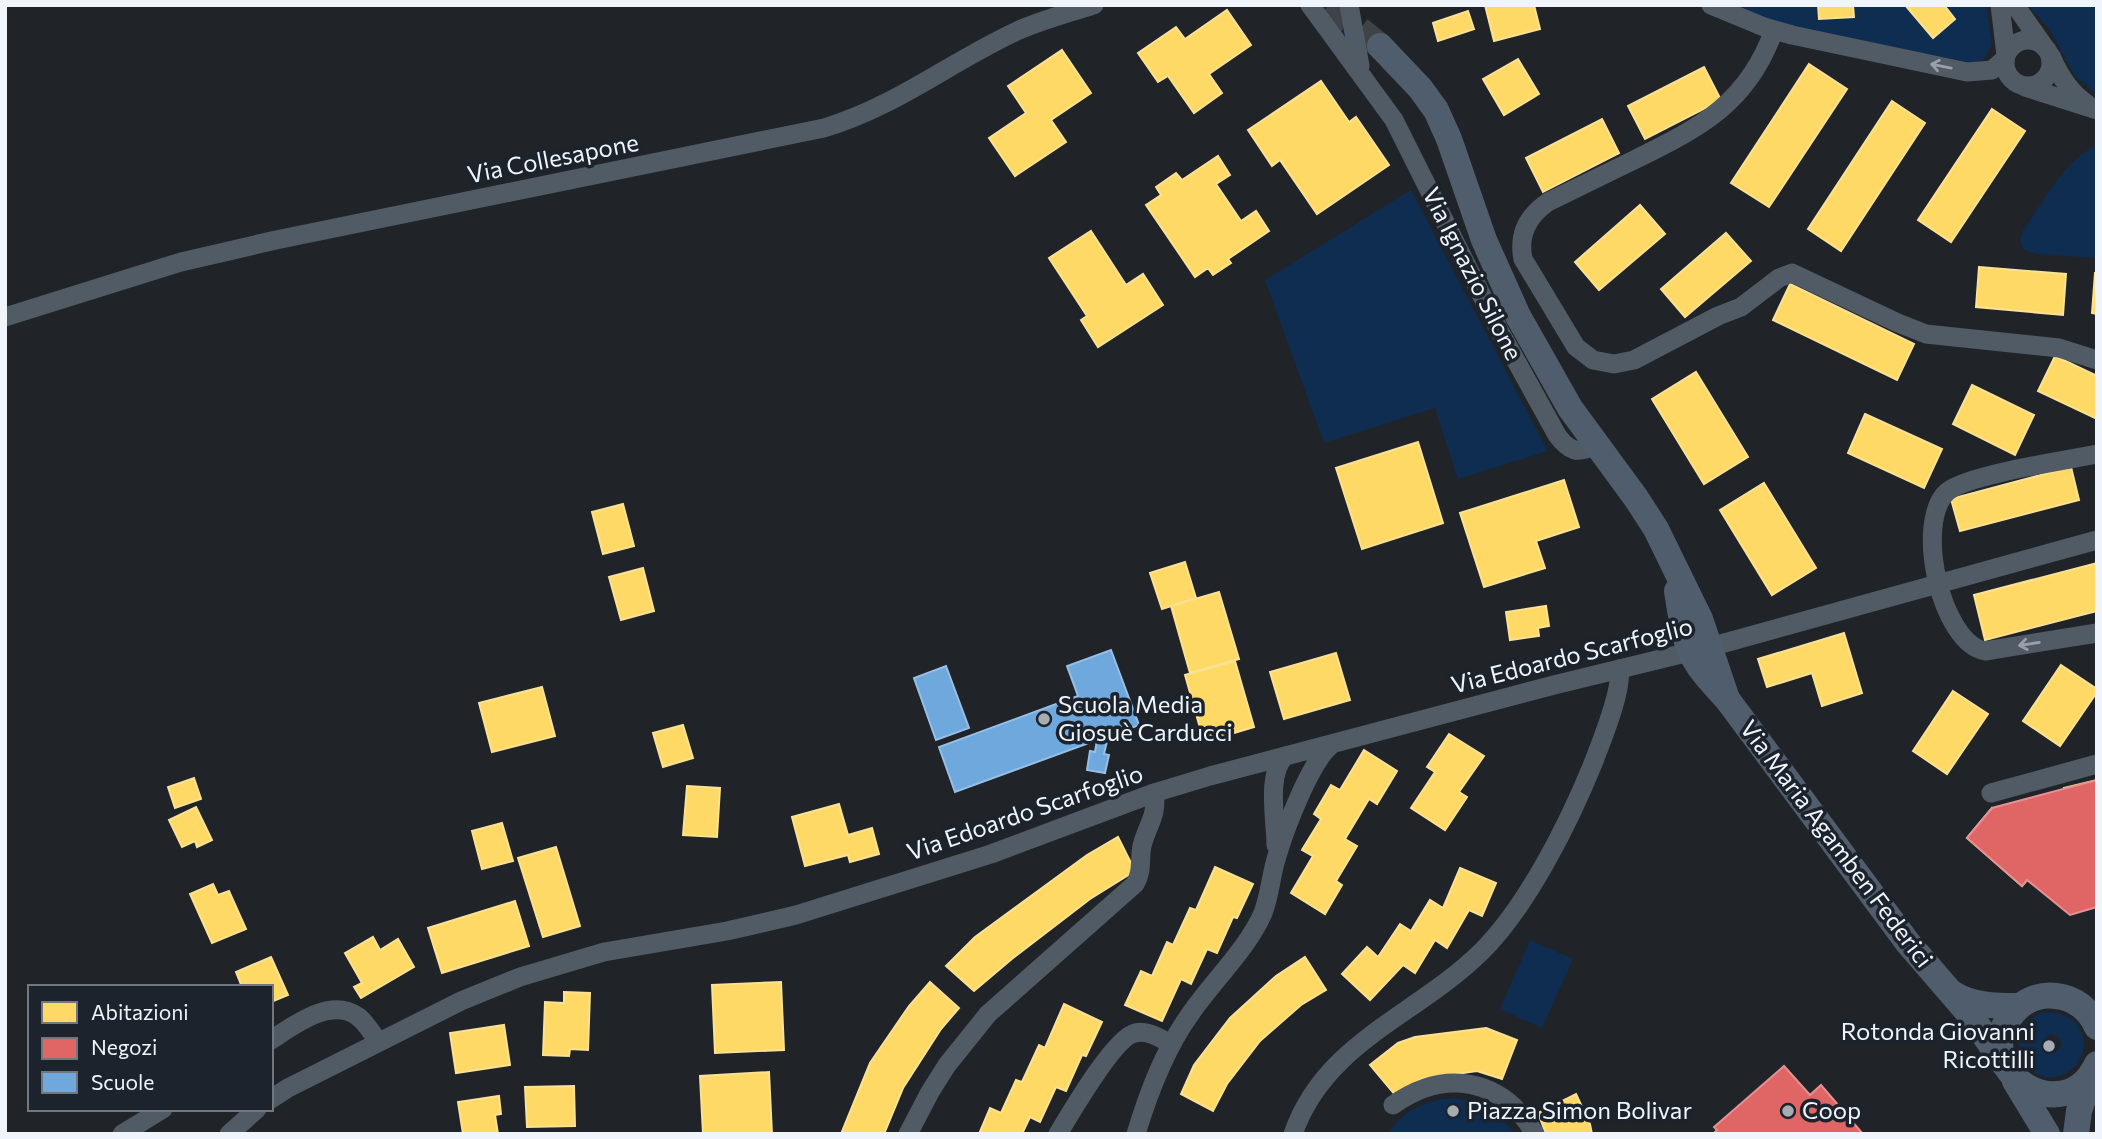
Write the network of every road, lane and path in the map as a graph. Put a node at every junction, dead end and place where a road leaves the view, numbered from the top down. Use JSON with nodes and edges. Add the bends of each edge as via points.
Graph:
{"nodes":[{"id":1,"x":1094,"y":5,"type":"edge"},
{"id":2,"x":1311,"y":5,"type":"edge"},
{"id":3,"x":1349,"y":5,"type":"edge"},
{"id":4,"x":1711,"y":5,"type":"edge"},
{"id":5,"x":2000,"y":5,"type":"edge"},
{"id":6,"x":2015,"y":5,"type":"edge"},
{"id":7,"x":1774,"y":30,"type":"junction"},
{"id":8,"x":1380,"y":46,"type":"tunnel mouth"},
{"id":9,"x":2046,"y":50,"type":"junction"},
{"id":10,"x":2006,"y":57,"type":"junction"},
{"id":11,"x":1362,"y":74,"type":"junction"},
{"id":12,"x":2020,"y":85,"type":"junction"},
{"id":13,"x":2097,"y":110,"type":"edge"},
{"id":14,"x":5,"y":317,"type":"edge"},
{"id":15,"x":2097,"y":360,"type":"edge"},
{"id":16,"x":1595,"y":444,"type":"junction"},
{"id":17,"x":2097,"y":454,"type":"edge"},
{"id":18,"x":2097,"y":540,"type":"edge"},
{"id":19,"x":1938,"y":584,"type":"junction"},
{"id":20,"x":2097,"y":633,"type":"edge"},
{"id":21,"x":1700,"y":650,"type":"junction"},
{"id":22,"x":1619,"y":669,"type":"junction"},
{"id":23,"x":1330,"y":746,"type":"junction"},
{"id":24,"x":1291,"y":754,"type":"junction"},
{"id":25,"x":1255,"y":763,"type":"junction"},
{"id":26,"x":2097,"y":764,"type":"edge"},
{"id":27,"x":1274,"y":788,"type":"junction"},
{"id":28,"x":1304,"y":789,"type":"junction"},
{"id":29,"x":1154,"y":793,"type":"junction"},
{"id":30,"x":1991,"y":793,"type":"dead end"},
{"id":31,"x":1277,"y":857,"type":"junction"},
{"id":32,"x":1945,"y":987,"type":"junction"},
{"id":33,"x":2097,"y":992,"type":"edge"},
{"id":34,"x":2063,"y":997,"type":"junction"},
{"id":35,"x":2020,"y":1006,"type":"junction"},
{"id":36,"x":2097,"y":1027,"type":"edge"},
{"id":37,"x":273,"y":1039,"type":"edge"},
{"id":38,"x":378,"y":1042,"type":"junction"},
{"id":39,"x":1171,"y":1044,"type":"junction"},
{"id":40,"x":2095,"y":1068,"type":"edge"},
{"id":41,"x":2009,"y":1071,"type":"junction"},
{"id":42,"x":273,"y":1098,"type":"edge"},
{"id":43,"x":1393,"y":1105,"type":"dead end"},
{"id":44,"x":160,"y":1111,"type":"edge"},
{"id":45,"x":255,"y":1111,"type":"edge"},
{"id":46,"x":122,"y":1134,"type":"edge"},
{"id":47,"x":229,"y":1134,"type":"edge"},
{"id":48,"x":908,"y":1134,"type":"edge"},
{"id":49,"x":1058,"y":1134,"type":"edge"},
{"id":50,"x":1136,"y":1134,"type":"edge"},
{"id":51,"x":1293,"y":1134,"type":"edge"},
{"id":52,"x":1535,"y":1134,"type":"edge"},
{"id":53,"x":2047,"y":1134,"type":"edge"},
{"id":54,"x":2076,"y":1134,"type":"edge"}],
"edges":[{"from":1,"to":14,"type":"street","name":"Via Collesapone","via":[[1016,32],[895,100],[824,128],[195,259]]},
{"from":2,"to":11,"type":"street","name":"Via Ignazio Silone"},
{"from":3,"to":11,"type":"street","name":"Via Ignazio Silone"},
{"from":4,"to":7,"type":"street"},
{"from":5,"to":10,"type":"street"},
{"from":6,"to":9,"type":"street"},
{"from":10,"to":7,"type":"street","one_way":true,"via":[[1992,69],[1967,72]]},
{"from":7,"to":15,"type":"street","via":[[1757,66],[1714,116],[1548,202],[1528,222],[1521,243],[1523,259],[1576,346],[1604,363],[1624,363],[1741,307],[1779,278],[1792,274],[1926,334],[2059,348]]},
{"from":8,"to":16,"type":"street","name":"Via Ignazio Silone","via":[[1436,110],[1505,288],[1552,380]]},
{"from":9,"to":10,"type":"street","via":[[2032,40],[2020,41]]},
{"from":9,"to":12,"type":"street","via":[[2052,66],[2045,79],[2035,86]]},
{"from":9,"to":13,"type":"street","via":[[2071,90]]},
{"from":10,"to":12,"type":"street","via":[[2008,75]]},
{"from":11,"to":16,"type":"street","name":"Via Ignazio Silone","via":[[1394,120],[1557,435],[1577,452]]},
{"from":12,"to":13,"type":"street"},
{"from":16,"to":21,"type":"street","name":"Via Ignazio Silone","via":[[1647,514],[1671,565],[1684,635]]},
{"from":17,"to":19,"type":"street","via":[[1975,479],[1946,492],[1934,524]]},
{"from":18,"to":19,"type":"street","name":"Via Edoardo Scarfoglio"},
{"from":20,"to":19,"type":"street","one_way":true,"via":[[1978,649],[1958,630]]},
{"from":19,"to":21,"type":"street","name":"Via Edoardo Scarfoglio"},
{"from":21,"to":22,"type":"street","name":"Via Edoardo Scarfoglio"},
{"from":21,"to":32,"type":"street","name":"Via Maria Agamben Federici","via":[[1701,672],[1727,699]]},
{"from":22,"to":23,"type":"street","name":"Via Edoardo Scarfoglio"},
{"from":22,"to":51,"type":"street","via":[[1610,717],[1586,782],[1559,838],[1506,922],[1451,979],[1346,1053],[1307,1101]]},
{"from":23,"to":24,"type":"street","name":"Via Edoardo Scarfoglio"},
{"from":23,"to":28,"type":"street","via":[[1318,759]]},
{"from":24,"to":25,"type":"street","name":"Via Edoardo Scarfoglio"},
{"from":24,"to":27,"type":"street","via":[[1276,769]]},
{"from":24,"to":28,"type":"street","via":[[1306,760]]},
{"from":25,"to":27,"type":"street","via":[[1267,770]]},
{"from":25,"to":29,"type":"street","name":"Via Edoardo Scarfoglio"},
{"from":26,"to":30,"type":"street"},
{"from":27,"to":31,"type":"street"},
{"from":28,"to":31,"type":"street"},
{"from":29,"to":38,"type":"street","name":"Via Edoardo Scarfoglio","via":[[991,854],[796,915],[604,952],[520,977]]},
{"from":29,"to":48,"type":"street","via":[[1156,810],[1135,884],[988,1014],[947,1065]]},
{"from":31,"to":39,"type":"street","via":[[1258,923]]},
{"from":32,"to":35,"type":"street","name":"Via Maria Agamben Federici","via":[[1963,1000]]},
{"from":32,"to":41,"type":"street","name":"Via Maria Agamben Federici"},
{"from":33,"to":34,"type":"street"},
{"from":34,"to":35,"type":"street","via":[[2038,997]]},
{"from":34,"to":36,"type":"street","via":[[2086,1010]]},
{"from":35,"to":41,"type":"street","via":[[2001,1039]]},
{"from":37,"to":38,"type":"street","via":[[306,1019],[342,1010],[358,1016]]},
{"from":38,"to":42,"type":"street","name":"Via Edoardo Scarfoglio"},
{"from":39,"to":49,"type":"street","via":[[1144,1032],[1125,1037]]},
{"from":39,"to":50,"type":"street"},
{"from":40,"to":41,"type":"street","via":[[2073,1089],[2048,1094],[2034,1092]]},
{"from":40,"to":54,"type":"street"},
{"from":41,"to":53,"type":"street","name":"Via Maria Agamben Federici"},
{"from":43,"to":52,"type":"street","via":[[1431,1085],[1477,1085],[1517,1108]]},
{"from":44,"to":46,"type":"street"},
{"from":45,"to":47,"type":"street"}]}
